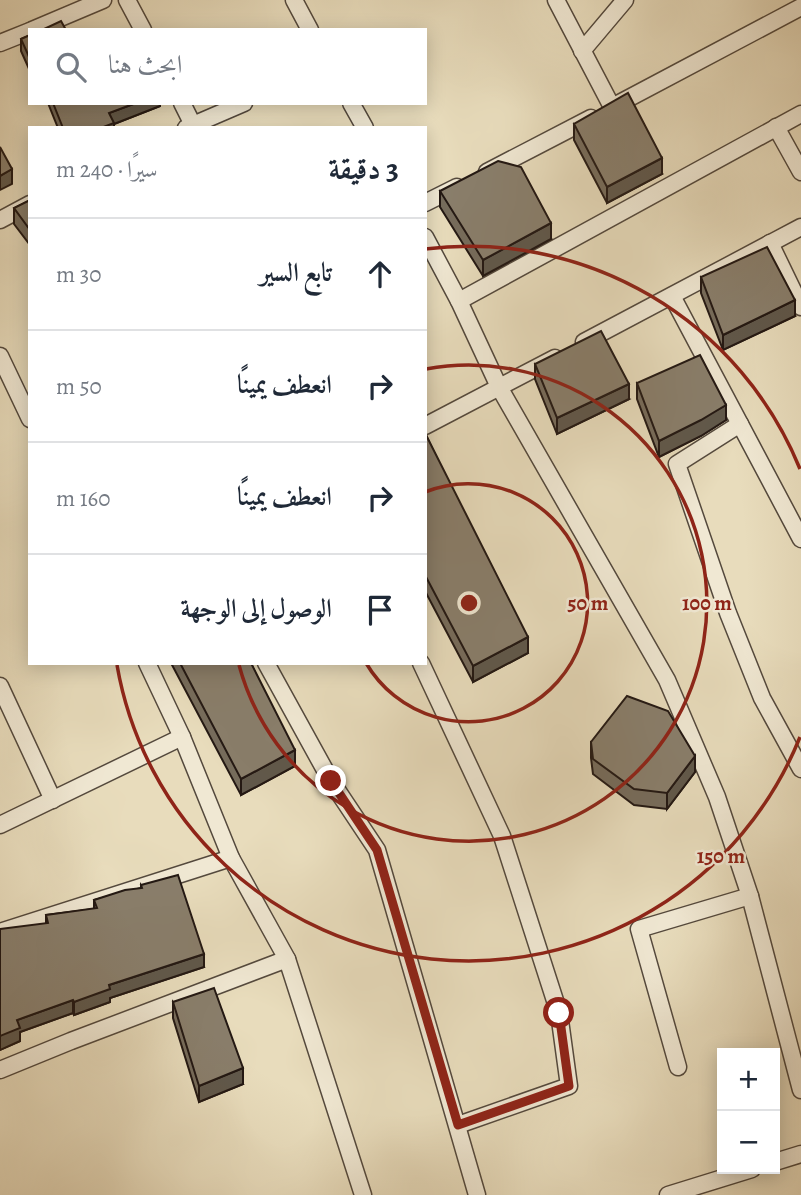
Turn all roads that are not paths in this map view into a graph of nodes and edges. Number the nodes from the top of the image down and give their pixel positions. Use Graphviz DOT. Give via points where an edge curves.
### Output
graph roads {
  1 [pos="103,0"];
  2 [pos="127,0"];
  3 [pos="294,0"];
  4 [pos="555,0"];
  5 [pos="625,0"];
  6 [pos="793,6"];
  7 [pos="36,28"];
  8 [pos="142,28"];
  9 [pos="309,28"];
  10 [pos="28,31"];
  11 [pos="0,43"];
  12 [pos="582,51"];
  13 [pos="183,105"];
  14 [pos="239,105"];
  15 [pos="352,105"];
  16 [pos="612,107"];
  17 [pos="801,114"];
  18 [pos="189,126"];
  19 [pos="364,126"];
  20 [pos="776,127"];
  21 [pos="801,172"];
  22 [pos="427,202"];
  23 [pos="28,205"];
  24 [pos="0,220"];
  25 [pos="801,227"];
  26 [pos="427,241"];
  27 [pos="770,243"];
  28 [pos="672,296"];
  29 [pos="459,301"];
  30 [pos="801,307"];
  31 [pos="0,356"];
  32 [pos="499,387"];
  33 [pos="28,415"];
  34 [pos="740,424"];
  35 [pos="427,425"];
  36 [pos="799,532"];
  37 [pos="147,665"];
  38 [pos="268,665"];
  39 [pos="422,665"];
  40 [pos="0,686"];
  41 [pos="182,737"];
  42 [pos="801,769"];
  43 [pos="53,800"];
  44 [pos="0,825"];
  45 [pos="231,858"];
  46 [pos="750,896"];
  47 [pos="0,932"];
  48 [pos="287,959"];
  49 [pos="678,1067"];
  50 [pos="0,1070"];
  51 [pos="799,1072"];
  52 [pos="801,1090"];
  53 [pos="458,1125"];
  54 [pos="801,1154"];
  55 [pos="780,1160"];
  56 [pos="736,1174"];
  57 [pos="363,1195"];
  58 [pos="477,1195"];
  59 [pos="668,1195"];
  1 -- 7 [label="street"];
  2 -- 8 [label="street"];
  3 -- 9 [label="street"];
  4 -- 12 [label="street"];
  5 -- 12 [label="street"];
  6 -- 16 [label="street"];
  10 -- 11 [label="street"];
  12 -- 16 [label="street"];
  13 -- 18 [label="street"];
  14 -- 18 [label="street"];
  15 -- 19 [label="street"];
  16 -- 22 [label="street"];
  17 -- 20 [label="street"];
  20 -- 21 [label="street"];
  20 -- 29 [label="street"];
  23 -- 24 [label="street"];
  25 -- 27 [label="street"];
  26 -- 29 [label="street"];
  27 -- 28 [label="street"];
  27 -- 30 [label="street"];
  28 -- 32 [label="street"];
  28 -- 34 [label="street"];
  29 -- 32 [label="street"];
  31 -- 33 [label="street"];
  32 -- 35 [label="street"];
  32 -- 46 [label="street" via="667,680 717,797"];
  34 -- 36 [label="street"];
  34 -- 42 [label="street" via="677,464 762,698"];
  37 -- 41 [label="street"];
  38 -- 53 [label="street" via="331,781 377,850"];
  39 -- 53 [label="street" via="502,836 559,1013 569,1086"];
  40 -- 43 [label="street"];
  41 -- 43 [label="street"];
  41 -- 45 [label="street"];
  43 -- 44 [label="street"];
  45 -- 47 [label="street"];
  45 -- 48 [label="street"];
  46 -- 49 [label="street" via="639,929"];
  46 -- 51 [label="street"];
  48 -- 50 [label="street"];
  48 -- 57 [label="street"];
  51 -- 52 [label="street"];
  53 -- 58 [label="street"];
  54 -- 55 [label="street"];
  56 -- 59 [label="street"];
}
